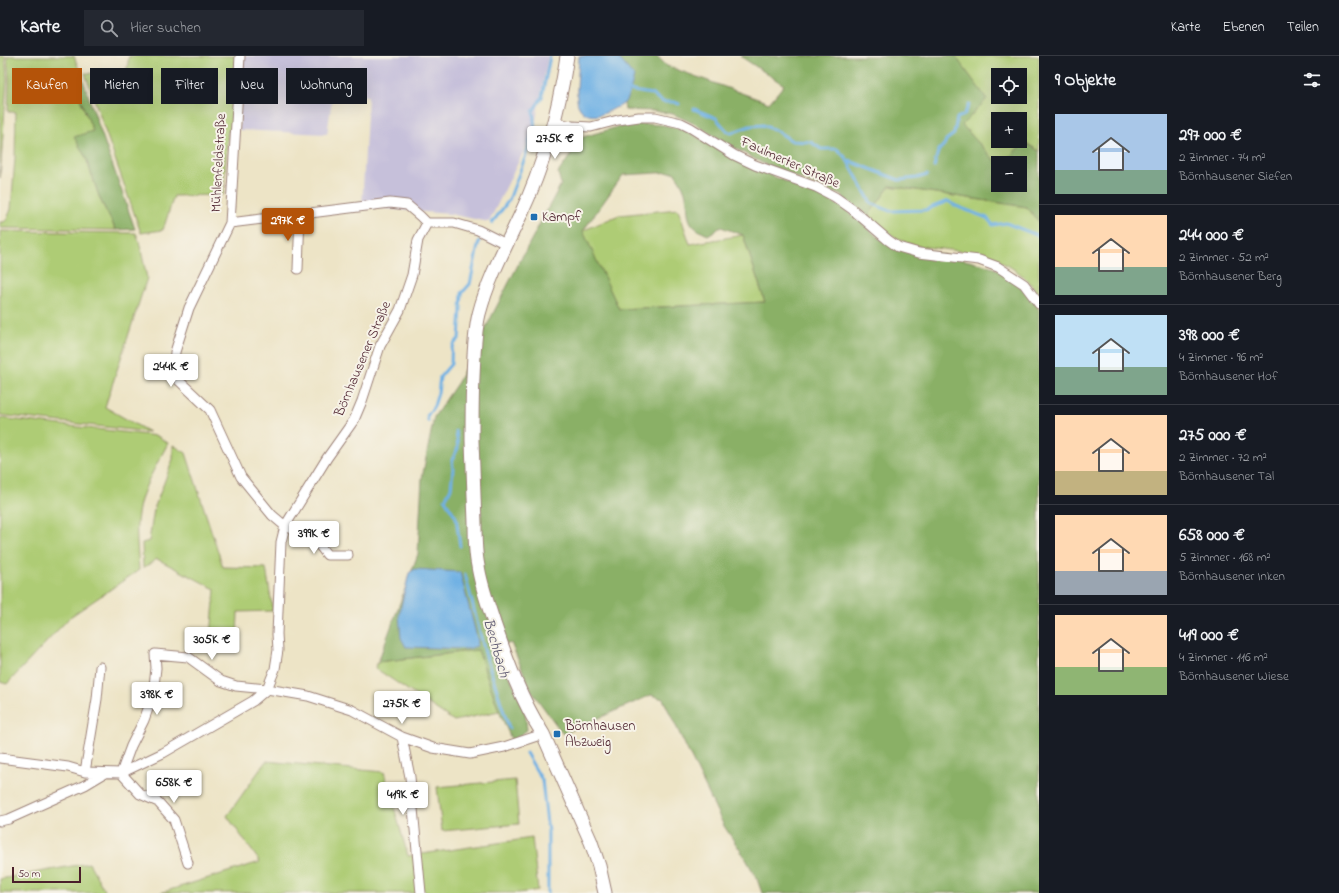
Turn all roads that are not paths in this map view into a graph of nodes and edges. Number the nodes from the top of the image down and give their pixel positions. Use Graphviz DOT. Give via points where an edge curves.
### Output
graph roads {
  1 [pos="240,56"];
  2 [pos="568,56"];
  3 [pos="554,122"];
  4 [pos="300,214"];
  5 [pos="230,223"];
  6 [pos="427,223"];
  7 [pos="504,248"];
  8 [pos="298,269"];
  9 [pos="1039,304"];
  10 [pos="285,526"];
  11 [pos="348,555"];
  12 [pos="100,667"];
  13 [pos="267,689"];
  14 [pos="542,734"];
  15 [pos="402,737"];
  16 [pos="0,758"];
  17 [pos="85,772"];
  18 [pos="105,772"];
  19 [pos="121,772"];
  20 [pos="0,821"];
  21 [pos="188,862"];
  22 [pos="421,893"];
  23 [pos="605,893"];
  1 -- 5 [label="street, Mühlenfeldstraße"];
  2 -- 3 [label="main road"];
  3 -- 7 [label="main road" via="530,191"];
  3 -- 9 [label="street, Faulmerter Straße" via="591,127 618,120 656,117 681,123 734,155 835,197 898,247 919,253 979,260 998,266 1024,284"];
  4 -- 5 [label="street"];
  4 -- 6 [label="street" via="390,203 407,206"];
  4 -- 8 [label="street"];
  5 -- 10 [label="street" via="189,308 175,352 173,375 210,410 241,476 272,515"];
  6 -- 7 [label="street" via="454,222 478,230"];
  6 -- 10 [label="street, Börnhausener Straße" via="418,240 412,274 400,310 380,346 354,420"];
  7 -- 14 [label="main road" via="479,314 474,343 472,419 477,564 482,588 508,661"];
  10 -- 11 [label="street" via="313,537 328,555"];
  10 -- 13 [label="street, Börnhausener Straße" via="280,542 278,650 275,669"];
  12 -- 17 [label="street"];
  13 -- 15 [label="street" via="308,696 352,710"];
  13 -- 19 [label="street, Börnhausener Straße" via="253,701 163,753"];
  13 -- 19 [label="street" via="236,686 222,681 188,657 155,654 154,695"];
  14 -- 15 [label="street" via="504,747 470,754 433,748"];
  14 -- 23 [label="main road" via="591,842 600,866"];
  15 -- 22 [label="street" via="410,777"];
  16 -- 17 [label="street, Börnhausener Straße"];
  17 -- 18 [label="street, Börnhausener Straße"];
  18 -- 19 [label="street, Börnhausener Straße"];
  18 -- 20 [label="street" via="85,785"];
  19 -- 21 [label="street" via="140,794 158,802 174,820"];
}
